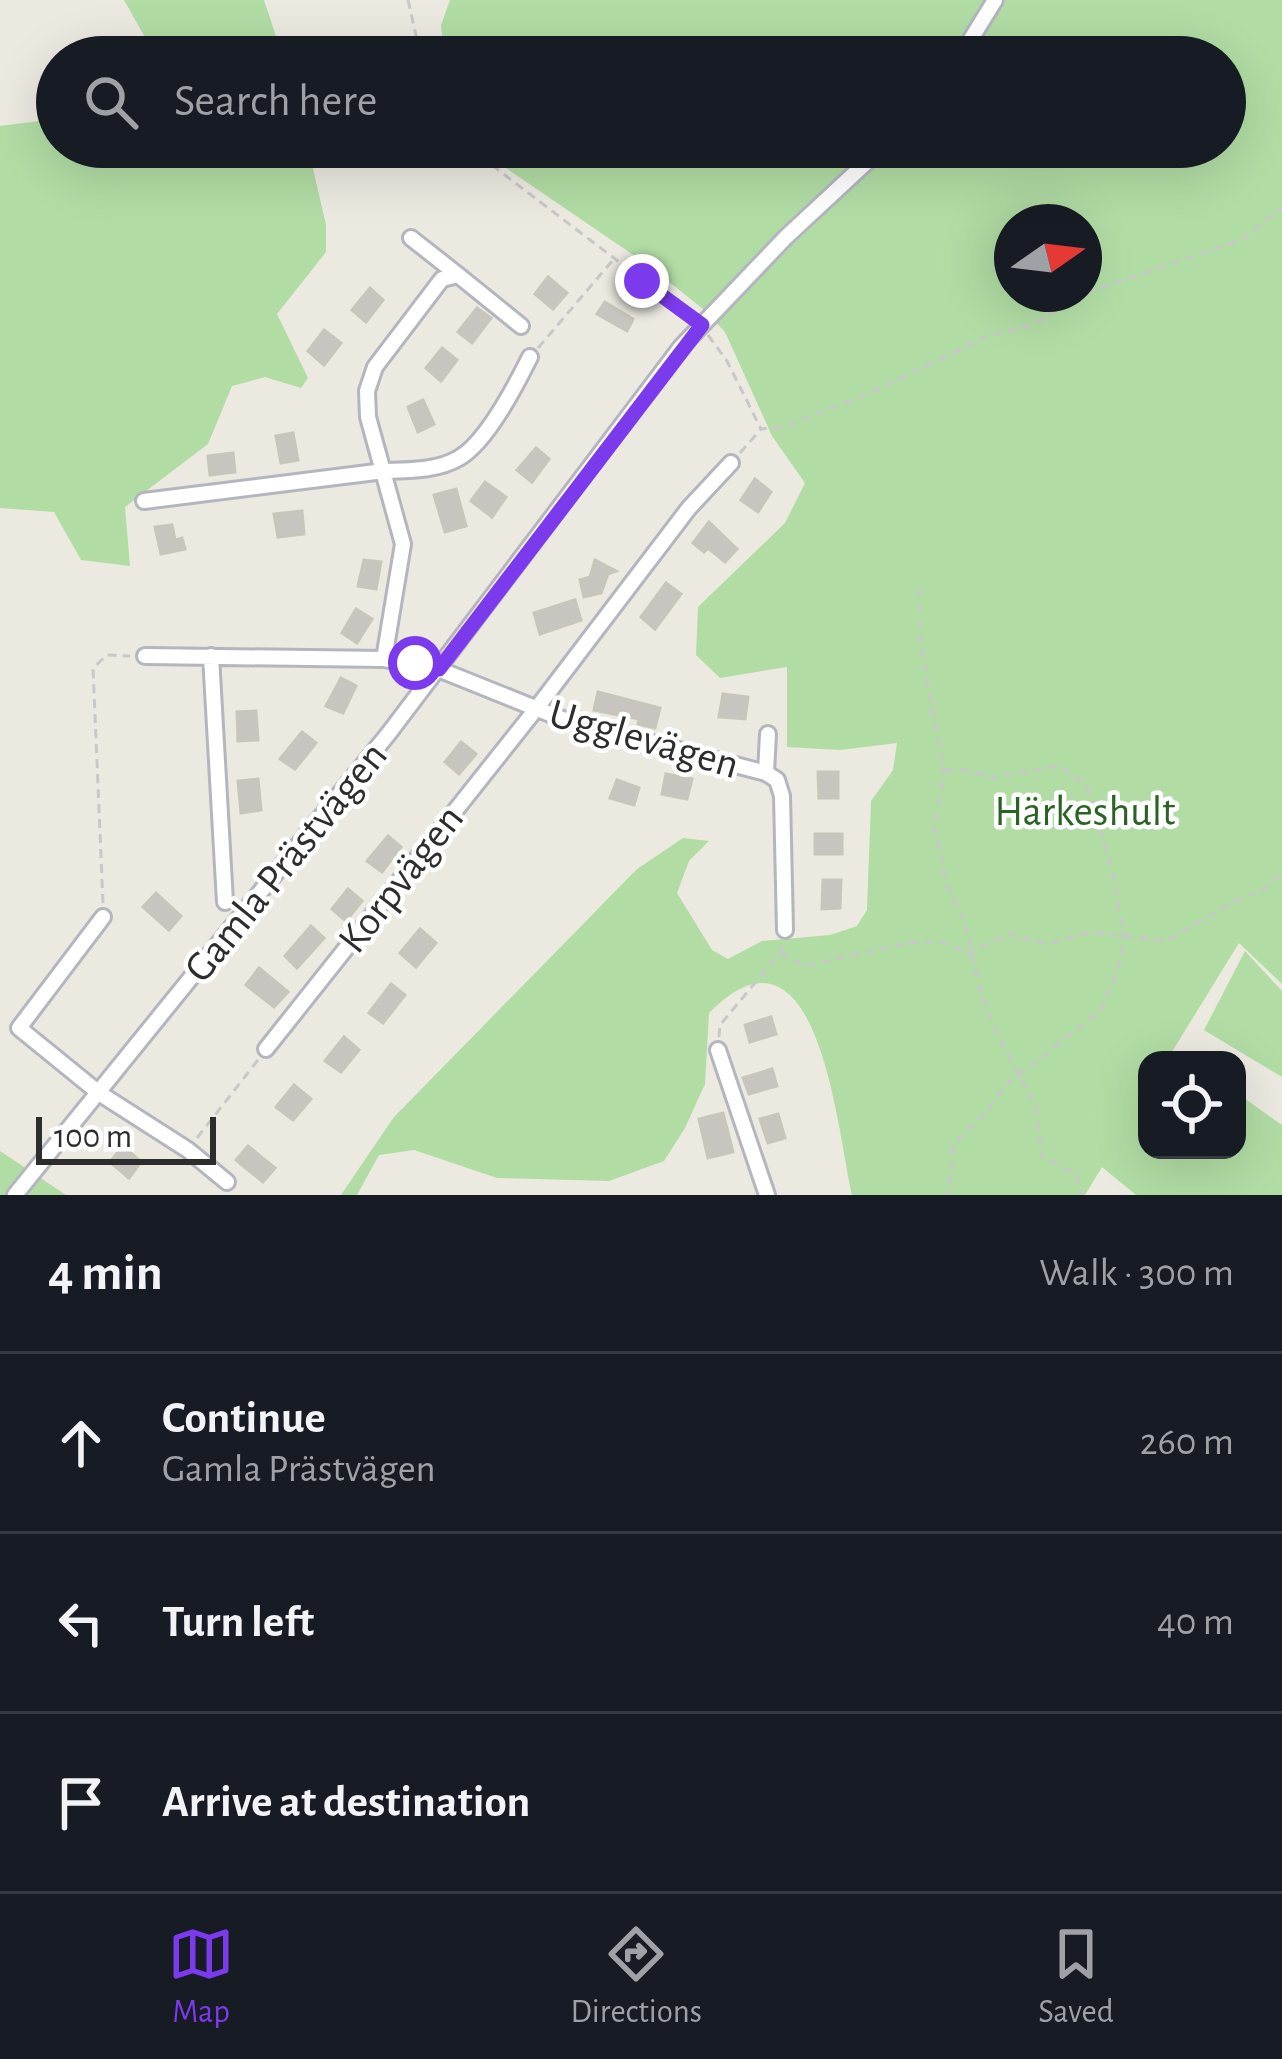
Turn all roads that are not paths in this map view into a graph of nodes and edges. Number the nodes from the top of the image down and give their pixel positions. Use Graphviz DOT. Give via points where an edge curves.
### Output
graph roads {
  1 [pos="994,0"];
  2 [pos="973,36"];
  3 [pos="860,168"];
  4 [pos="410,238"];
  5 [pos="458,275"];
  6 [pos="521,326"];
  7 [pos="530,357"];
  8 [pos="731,464"];
  9 [pos="384,471"];
  10 [pos="144,501"];
  11 [pos="145,656"];
  12 [pos="211,656"];
  13 [pos="384,659"];
  14 [pos="439,669"];
  15 [pos="536,709"];
  16 [pos="768,734"];
  17 [pos="766,773"];
  18 [pos="225,902"];
  19 [pos="104,917"];
  20 [pos="785,930"];
  21 [pos="266,1049"];
  22 [pos="718,1050"];
  23 [pos="99,1093"];
  24 [pos="227,1182"];
  25 [pos="15,1195"];
  26 [pos="767,1195"];
  1 -- 2 [label="street"];
  3 -- 14 [label="street, Gamla Prästvägen" via="702,325"];
  4 -- 5 [label="street"];
  5 -- 6 [label="street"];
  5 -- 9 [label="street" via="442,279 375,367 368,417"];
  7 -- 9 [label="street" via="460,458"];
  8 -- 15 [label="street, Korpvägen"];
  9 -- 10 [label="street"];
  9 -- 13 [label="street" via="403,544"];
  11 -- 12 [label="street, Ugglevägen"];
  12 -- 13 [label="street, Ugglevägen"];
  12 -- 18 [label="street"];
  13 -- 14 [label="street, Ugglevägen"];
  14 -- 15 [label="street, Ugglevägen"];
  14 -- 23 [label="street, Gamla Prästvägen"];
  15 -- 17 [label="street, Ugglevägen"];
  15 -- 21 [label="street, Korpvägen"];
  16 -- 17 [label="street"];
  17 -- 20 [label="street, Ugglevägen" via="782,796"];
  19 -- 23 [label="street" via="19,1028"];
  22 -- 26 [label="street"];
  23 -- 24 [label="street"];
  23 -- 25 [label="street, Gamla Prästvägen"];
}
